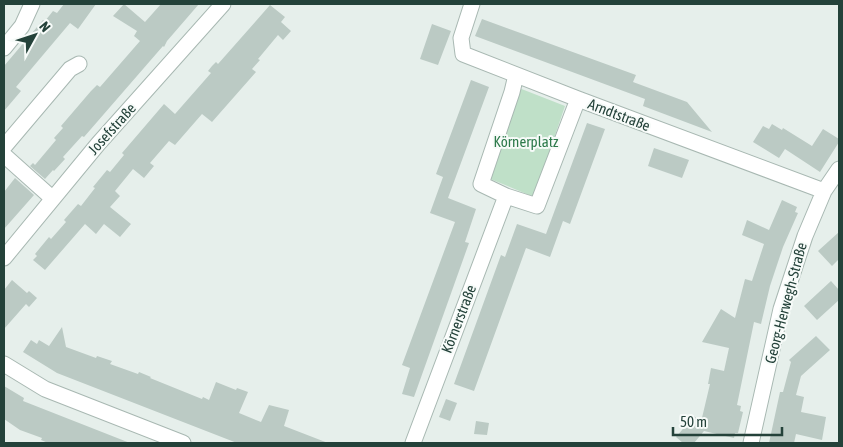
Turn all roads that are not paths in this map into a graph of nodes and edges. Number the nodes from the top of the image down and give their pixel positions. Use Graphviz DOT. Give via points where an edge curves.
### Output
graph roads {
  1 [pos="32,4"];
  2 [pos="223,4"];
  3 [pos="472,4"];
  4 [pos="4,47"];
  5 [pos="79,64"];
  6 [pos="516,74"];
  7 [pos="578,99"];
  8 [pos="4,147"];
  9 [pos="4,154"];
  10 [pos="839,169"];
  11 [pos="824,191"];
  12 [pos="506,196"];
  13 [pos="52,198"];
  14 [pos="4,258"];
  15 [pos="4,364"];
  16 [pos="183,443"];
  17 [pos="413,443"];
  18 [pos="751,443"];
  1 -- 4 [label="street" via="22,26"];
  2 -- 13 [label="street, Josefstraße"];
  3 -- 6 [label="street, Arndtstraße" via="461,38 463,54"];
  5 -- 8 [label="street" via="70,69"];
  6 -- 7 [label="street, Arndtstraße"];
  6 -- 12 [label="street" via="481,184"];
  7 -- 11 [label="street, Arndtstraße"];
  7 -- 12 [label="street" via="537,206"];
  9 -- 13 [label="street"];
  10 -- 11 [label="street, Georg-Herwegh-Straße"];
  11 -- 18 [label="street, Georg-Herwegh-Straße" via="781,309"];
  12 -- 17 [label="street, Körnerstraße"];
  13 -- 14 [label="street, Josefstraße"];
  15 -- 16 [label="street" via="45,389"];
}
